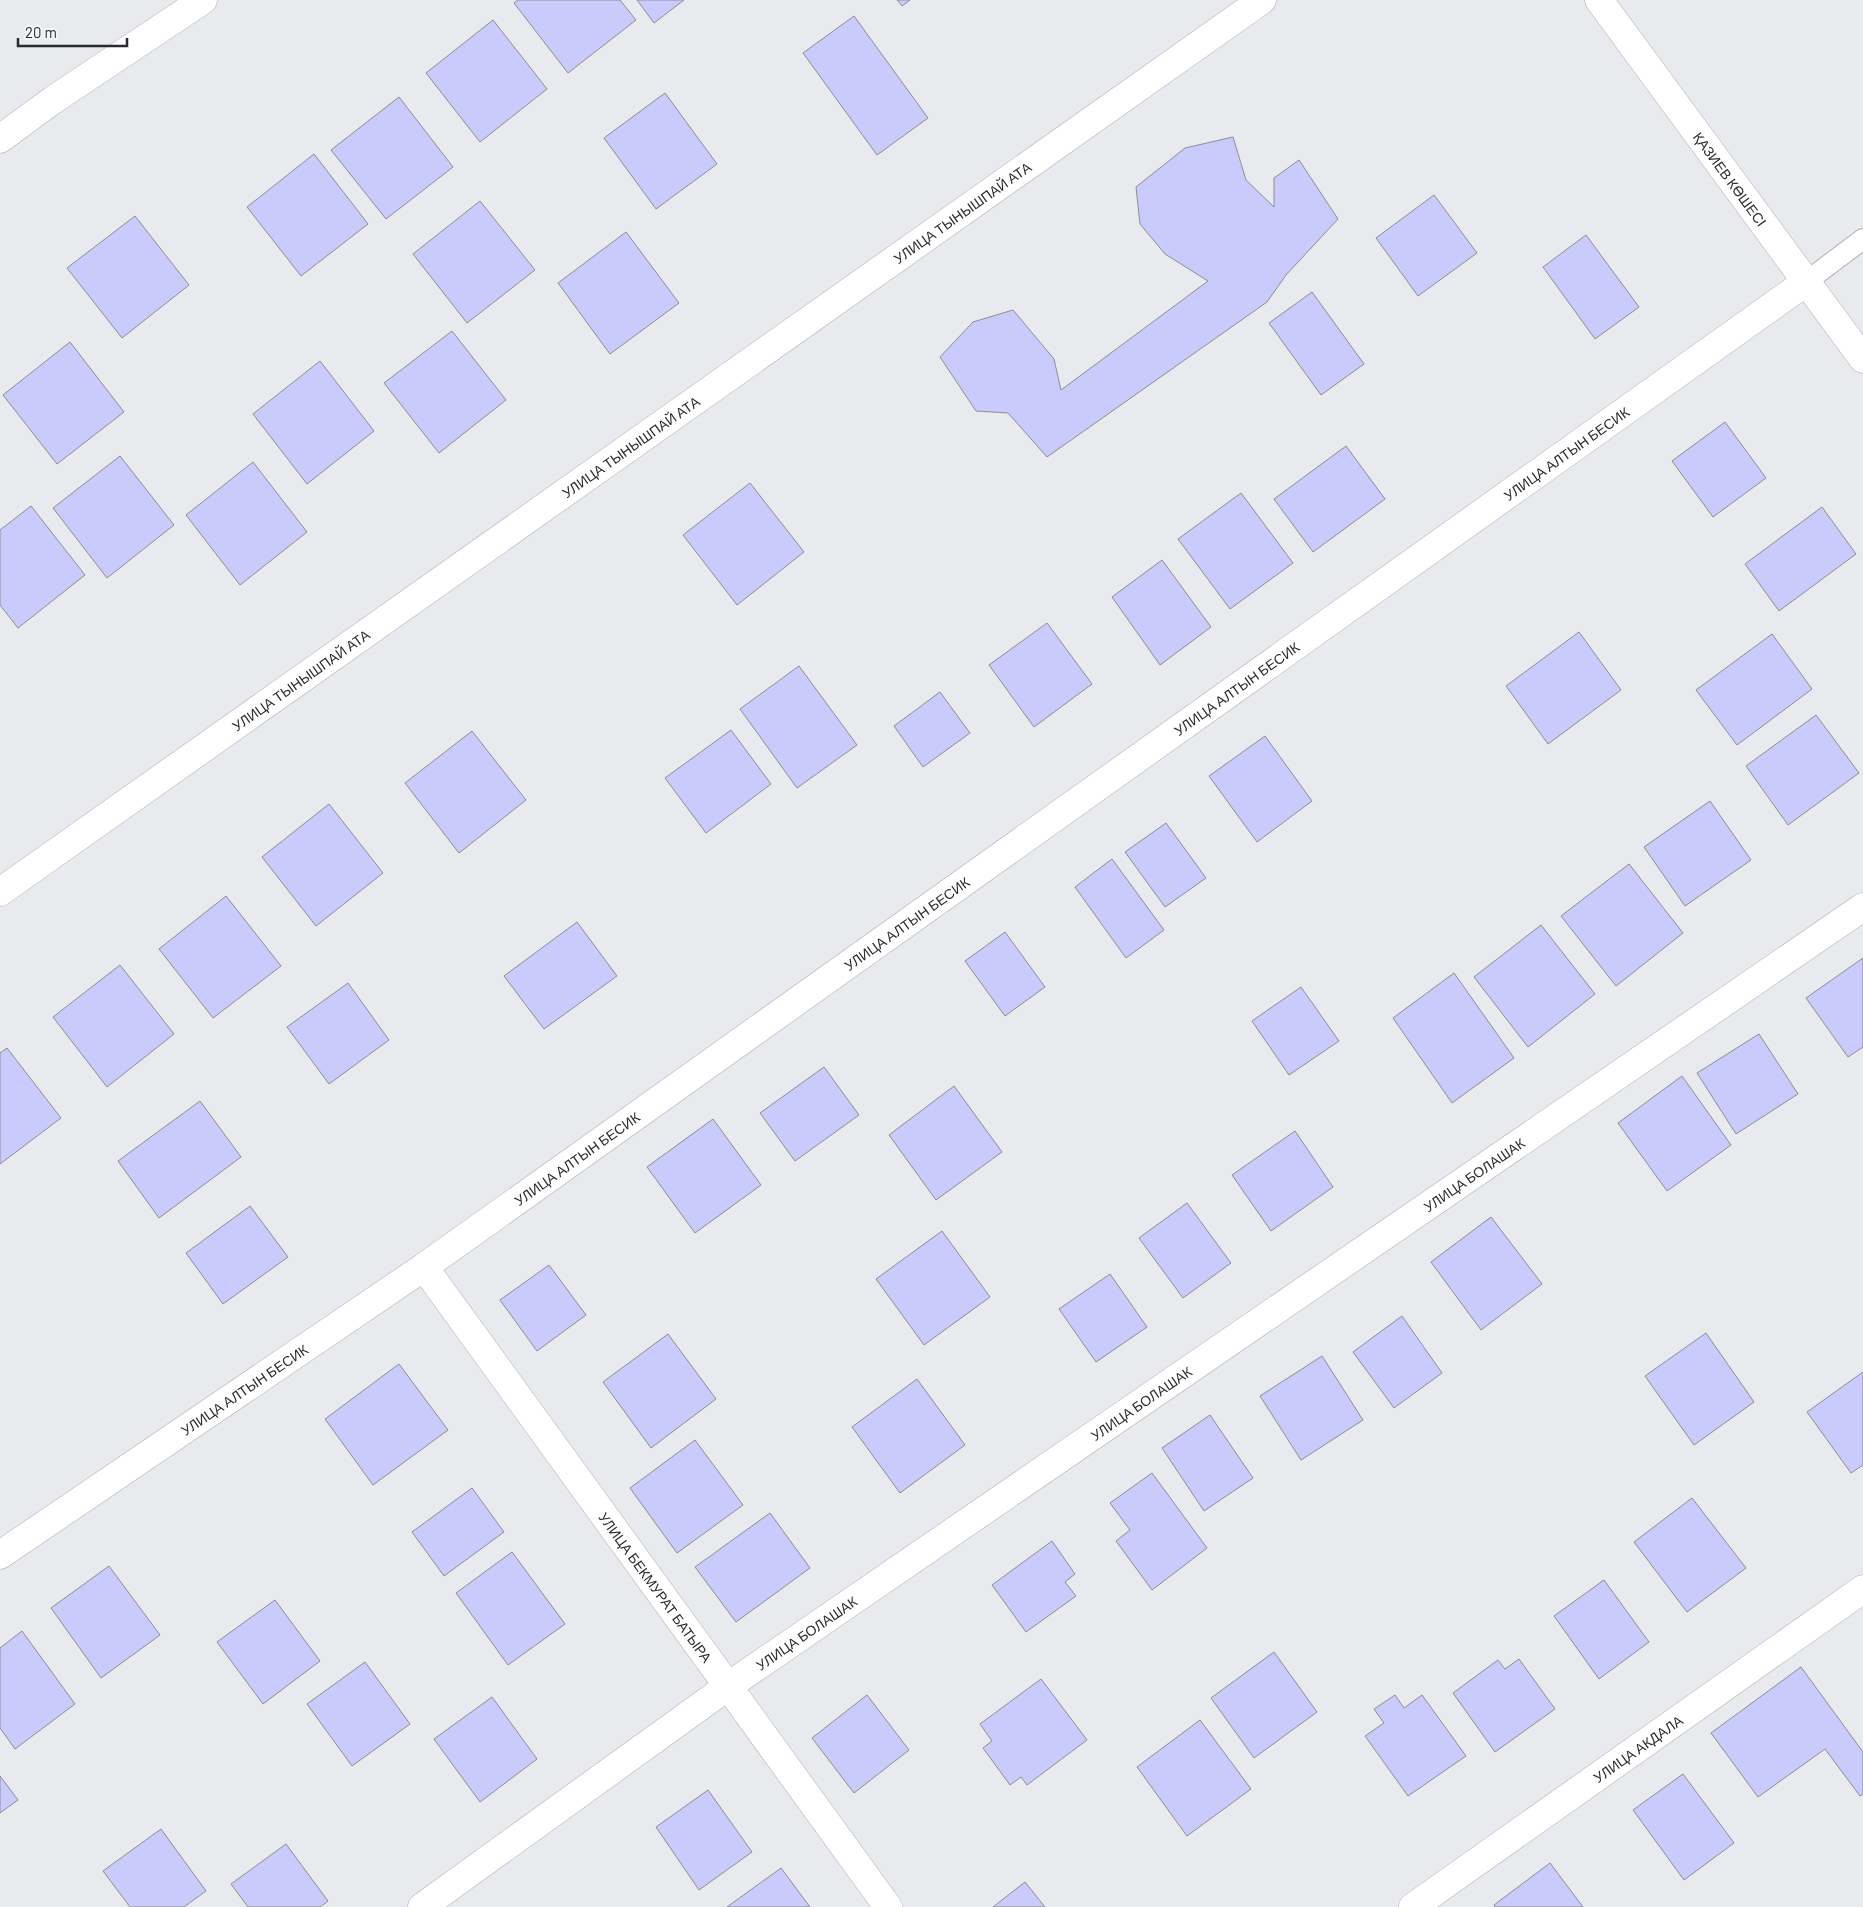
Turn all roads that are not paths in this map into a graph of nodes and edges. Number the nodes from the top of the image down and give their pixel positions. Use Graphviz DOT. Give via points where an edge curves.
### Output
graph roads {
  1 [pos="203,0"];
  2 [pos="1262,0"];
  3 [pos="1599,0"];
  4 [pos="0,139"];
  5 [pos="1863,239"];
  6 [pos="1806,282"];
  7 [pos="1863,359"];
  8 [pos="0,892"];
  9 [pos="1863,906"];
  10 [pos="424,1267"];
  11 [pos="0,1555"];
  12 [pos="1863,1589"];
  13 [pos="727,1687"];
  14 [pos="422,1907"];
  15 [pos="888,1907"];
  16 [pos="1413,1907"];
  1 -- 4 [label="street"];
  2 -- 8 [label="street, УЛИЦА ТЫНЫШПАЙ АТА"];
  3 -- 6 [label="street, ҚАЗИЕВ КӨШЕСІ"];
  5 -- 6 [label="lane"];
  6 -- 7 [label="street, ҚАЗИЕВ КӨШЕСІ"];
  6 -- 10 [label="street, УЛИЦА АЛТЫН БЕСИК"];
  9 -- 13 [label="street, УЛИЦА БОЛАШАК"];
  10 -- 11 [label="street, УЛИЦА АЛТЫН БЕСИК"];
  10 -- 13 [label="street, УЛИЦА БЕКМУРАТ БАТЫРА"];
  12 -- 16 [label="street, УЛИЦА АКДАЛА"];
  13 -- 14 [label="street, УЛИЦА БОЛАШАК"];
  13 -- 15 [label="street, УЛИЦА БЕКМУРАТ БАТЫРА"];
}
